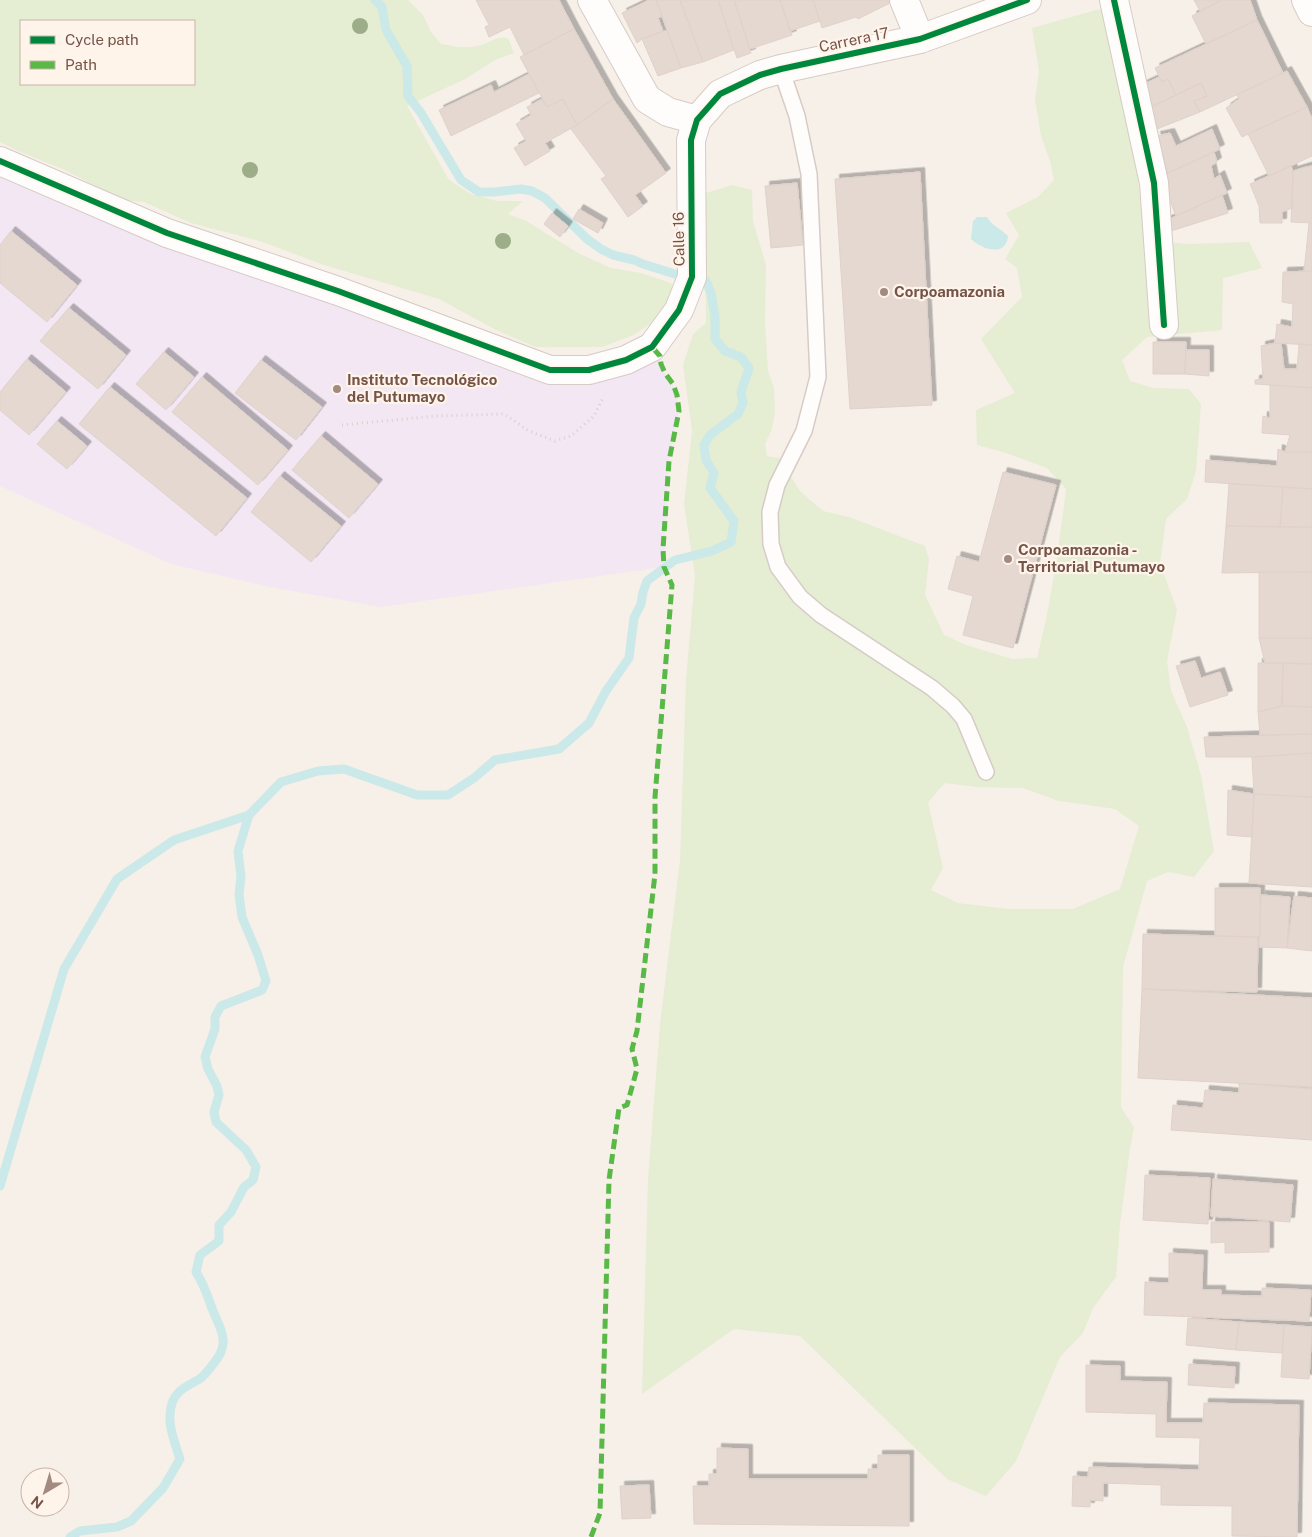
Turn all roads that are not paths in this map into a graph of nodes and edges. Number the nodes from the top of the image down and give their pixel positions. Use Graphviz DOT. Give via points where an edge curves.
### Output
graph roads {
  1 [pos="592,0"];
  2 [pos="904,0"];
  3 [pos="1027,0"];
  4 [pos="1114,0"];
  5 [pos="1306,0"];
  6 [pos="1312,12"];
  7 [pos="920,39"];
  8 [pos="781,69"];
  9 [pos="697,120"];
  10 [pos="0,161"];
  11 [pos="1164,325"];
  12 [pos="986,772"];
  1 -- 9 [label="street" via="647,99 668,112"];
  2 -- 7 [label="street"];
  3 -- 7 [label="street, Carrera 17"];
  4 -- 11 [label="street" via="1154,183"];
  5 -- 6 [label="street"];
  7 -- 8 [label="street, Carrera 17"];
  8 -- 9 [label="street, Carrera 17" via="720,94"];
  8 -- 12 [label="lane" via="797,116 809,174 818,377 804,431 777,485 770,512 771,544 778,567 800,597 953,706 964,720"];
  9 -- 10 [label="street, Calle 16" via="691,140 692,277 679,310 652,347 626,360 589,370 550,370 338,291 167,233"];
}
